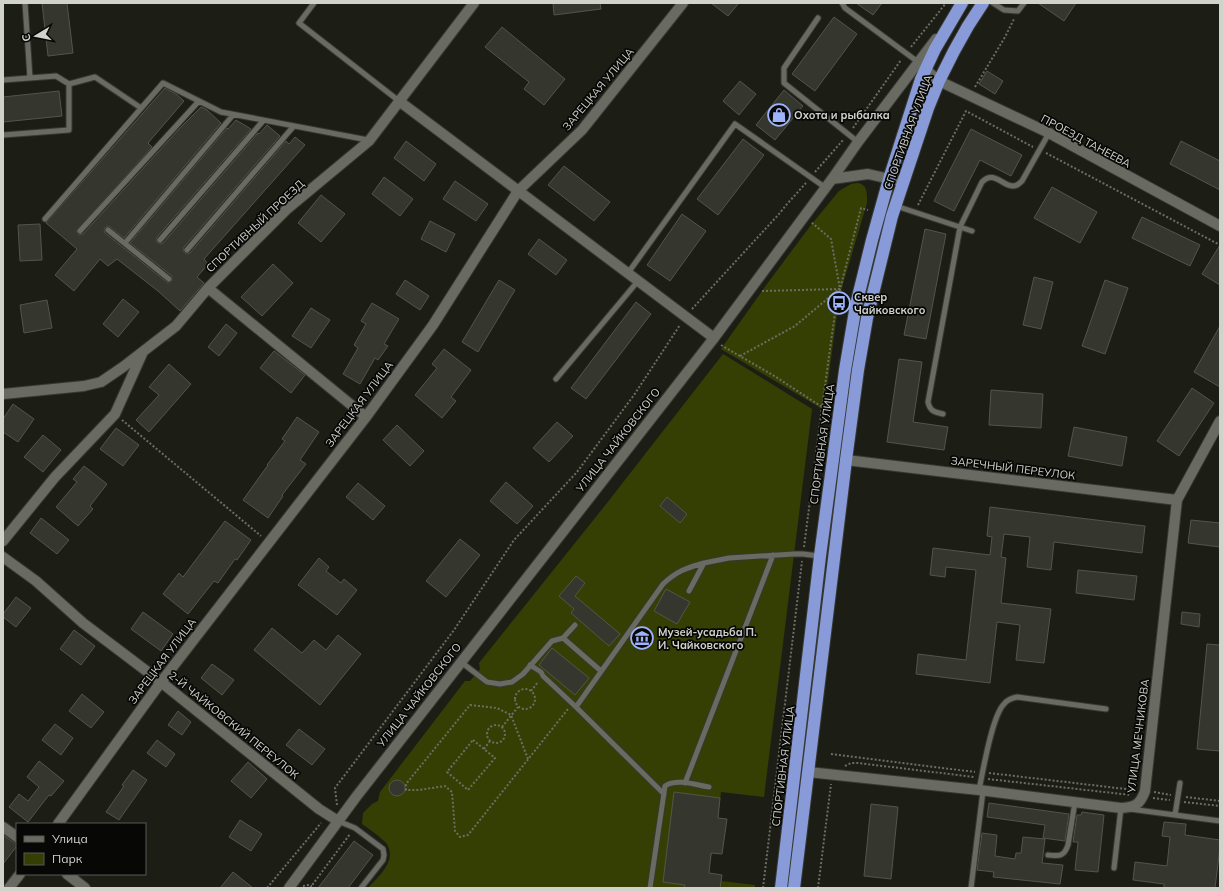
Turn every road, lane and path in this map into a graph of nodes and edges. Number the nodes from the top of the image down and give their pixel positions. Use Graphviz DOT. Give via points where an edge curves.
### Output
graph roads {
  1 [pos="25,3"];
  2 [pos="314,3"];
  3 [pos="474,3"];
  4 [pos="684,3"];
  5 [pos="842,3"];
  6 [pos="946,3"];
  7 [pos="962,3"];
  8 [pos="983,3"];
  9 [pos="993,3"];
  10 [pos="1024,3"];
  11 [pos="1018,10"];
  12 [pos="818,18"];
  13 [pos="906,53"];
  14 [pos="922,66"];
  15 [pos="30,78"];
  16 [pos="3,80"];
  17 [pos="939,80"];
  18 [pos="69,84"];
  19 [pos="970,96"];
  20 [pos="199,101"];
  21 [pos="399,101"];
  22 [pos="141,108"];
  23 [pos="233,115"];
  24 [pos="263,121"];
  25 [pos="293,127"];
  26 [pos="1049,134"];
  27 [pos="3,135"];
  28 [pos="848,135"];
  29 [pos="369,141"];
  30 [pos="858,142"];
  31 [pos="1040,150"];
  32 [pos="810,178"];
  33 [pos="889,178"];
  34 [pos="832,180"];
  35 [pos="903,182"];
  36 [pos="826,188"];
  37 [pos="518,191"];
  38 [pos="895,206"];
  39 [pos="915,212"];
  40 [pos="880,213"];
  41 [pos="45,219"];
  42 [pos="811,222"];
  43 [pos="1220,226"];
  44 [pos="960,227"];
  45 [pos="108,230"];
  46 [pos="80,231"];
  47 [pos="972,231"];
  48 [pos="160,240"];
  49 [pos="125,243"];
  50 [pos="1220,245"];
  51 [pos="187,250"];
  52 [pos="628,273"];
  53 [pos="169,279"];
  54 [pos="638,281"];
  55 [pos="208,288"];
  56 [pos="840,288"];
  57 [pos="759,292"];
  58 [pos="686,316"];
  59 [pos="714,338"];
  60 [pos="722,345"];
  61 [pos="143,352"];
  62 [pos="740,356"];
  63 [pos="556,379"];
  64 [pos="3,394"];
  65 [pos="822,407"];
  66 [pos="115,414"];
  67 [pos="942,414"];
  68 [pos="366,417"];
  69 [pos="1220,422"];
  70 [pos="846,460"];
  71 [pos="1177,500"];
  72 [pos="3,541"];
  73 [pos="268,542"];
  74 [pos="803,554"];
  75 [pos="773,555"];
  76 [pos="820,556"];
  77 [pos="3,557"];
  78 [pos="704,563"];
  79 [pos="689,590"];
  80 [pos="575,625"];
  81 [pos="563,638"];
  82 [pos="461,662"];
  83 [pos="530,665"];
  84 [pos="602,671"];
  85 [pos="543,676"];
  86 [pos="160,682"];
  87 [pos="531,691"];
  88 [pos="574,705"];
  89 [pos="518,707"];
  90 [pos="1106,710"];
  91 [pos="511,715"];
  92 [pos="502,727"];
  93 [pos="490,741"];
  94 [pos="484,748"];
  95 [pos="831,754"];
  96 [pos="528,759"];
  97 [pos="808,772"];
  98 [pos="982,773"];
  99 [pos="685,783"];
  100 [pos="1180,783"];
  101 [pos="709,787"];
  102 [pos="981,790"];
  103 [pos="1145,791"];
  104 [pos="664,794"];
  105 [pos="1178,796"];
  106 [pos="1220,801"];
  107 [pos="1075,802"];
  108 [pos="1120,808"];
  109 [pos="328,814"];
  110 [pos="1175,815"];
  111 [pos="338,821"];
  112 [pos="1220,821"];
  113 [pos="59,823"];
  114 [pos="3,827"];
  115 [pos="16,836"];
  116 [pos="1048,855"];
  117 [pos="1114,868"];
  118 [pos="19,875"];
  119 [pos="68,875"];
  120 [pos="972,878"];
  121 [pos="9,888"];
  122 [pos="85,888"];
  123 [pos="267,888"];
  124 [pos="289,888"];
  125 [pos="300,888"];
  126 [pos="310,888"];
  127 [pos="361,888"];
  128 [pos="650,888"];
  129 [pos="763,888"];
  130 [pos="781,888"];
  131 [pos="794,888"];
  132 [pos="967,888"];
  133 [pos="971,888"];
  1 -- 15 [label="lane"];
  2 -- 21 [label="lane" via="298,23"];
  3 -- 21 [label="street, СПОРТИВНЫЙ ПРОЕЗД"];
  4 -- 37 [label="street, ЗАРЕЦКАЯ УЛИЦА" via="582,130"];
  5 -- 13 [label="lane" via="845,8"];
  6 -- 13 [label="path"];
  7 -- 14 [label="highway, СПОРТИВНАЯ УЛИЦА"];
  8 -- 17 [label="highway, СПОРТИВНАЯ УЛИЦА"];
  9 -- 11 [label="lane" via="1004,10"];
  10 -- 11 [label="lane"];
  11 -- 19 [label="path"];
  12 -- 28 [label="lane" via="784,68 784,83"];
  13 -- 14 [label="lane"];
  13 -- 28 [label="path"];
  14 -- 17 [label="street, ПРОЕЗД ТАНЕЕВА"];
  14 -- 30 [label="street, УЛИЦА ЧАЙКОВСКОГО"];
  14 -- 33 [label="highway, СПОРТИВНАЯ УЛИЦА" via="921,79"];
  15 -- 16 [label="lane"];
  15 -- 18 [label="lane" via="56,76"];
  17 -- 19 [label="street, ПРОЕЗД ТАНЕЕВА"];
  17 -- 35 [label="highway, СПОРТИВНАЯ УЛИЦА"];
  18 -- 22 [label="lane" via="95,76"];
  18 -- 27 [label="lane" via="70,130"];
  19 -- 26 [label="street, ПРОЕЗД ТАНЕЕВА"];
  20 -- 22 [label="lane" via="163,83"];
  20 -- 23 [label="lane"];
  20 -- 46 [label="lane"];
  21 -- 29 [label="street, СПОРТИВНЫЙ ПРОЕЗД"];
  21 -- 37 [label="street"];
  22 -- 41 [label="lane"];
  23 -- 24 [label="lane"];
  23 -- 49 [label="lane"];
  24 -- 25 [label="lane"];
  24 -- 48 [label="lane"];
  25 -- 29 [label="lane"];
  25 -- 51 [label="lane"];
  26 -- 31 [label="lane"];
  26 -- 43 [label="street, ПРОЕЗД ТАНЕЕВА"];
  28 -- 30 [label="lane"];
  28 -- 32 [label="path"];
  29 -- 55 [label="street, СПОРТИВНЫЙ ПРОЕЗД" via="286,210"];
  30 -- 34 [label="street, УЛИЦА ЧАЙКОВСКОГО"];
  31 -- 39 [label="path" via="966,111"];
  31 -- 44 [label="lane" via="1017,185 1012,186 989,177 985,179"];
  31 -- 50 [label="path"];
  32 -- 36 [label="lane"];
  32 -- 52 [label="lane" via="735,124"];
  32 -- 58 [label="path"];
  33 -- 34 [label="street" via="868,174"];
  33 -- 35 [label="street"];
  33 -- 40 [label="highway, СПОРТИВНАЯ УЛИЦА"];
  34 -- 36 [label="street, УЛИЦА ЧАЙКОВСКОГО"];
  35 -- 38 [label="highway, СПОРТИВНАЯ УЛИЦА"];
  36 -- 59 [label="street, УЛИЦА ЧАЙКОВСКОГО"];
  37 -- 52 [label="street"];
  37 -- 68 [label="street, ЗАРЕЦКАЯ УЛИЦА" via="433,325"];
  38 -- 39 [label="lane"];
  38 -- 70 [label="highway, СПОРТИВНАЯ УЛИЦА" via="867,318"];
  39 -- 44 [label="lane"];
  40 -- 56 [label="path" via="861,208"];
  40 -- 76 [label="highway, СПОРТИВНАЯ УЛИЦА" via="856,305"];
  42 -- 56 [label="path" via="831,239"];
  44 -- 47 [label="lane"];
  44 -- 67 [label="lane" via="928,402 930,408"];
  45 -- 49 [label="lane"];
  49 -- 53 [label="lane"];
  52 -- 54 [label="street"];
  54 -- 58 [label="street"];
  54 -- 63 [label="lane"];
  55 -- 61 [label="street, СПОРТИВНЫЙ ПРОЕЗД" via="176,326"];
  55 -- 68 [label="street"];
  56 -- 57 [label="path"];
  56 -- 62 [label="path" via="795,326"];
  56 -- 65 [label="path" via="834,313"];
  58 -- 59 [label="street"];
  58 -- 111 [label="path" via="634,395 577,472 514,540 454,630 335,788"];
  59 -- 82 [label="street, УЛИЦА ЧАЙКОВСКОГО"];
  60 -- 62 [label="path"];
  61 -- 64 [label="street, СПОРТИВНЫЙ ПРОЕЗД" via="101,382"];
  61 -- 66 [label="street"];
  62 -- 65 [label="path"];
  65 -- 74 [label="path"];
  66 -- 72 [label="street" via="55,477"];
  66 -- 73 [label="path"];
  68 -- 73 [label="street, ЗАРЕЦКАЯ УЛИЦА"];
  69 -- 71 [label="street, УЛИЦА МЕЧНИКОВА"];
  70 -- 71 [label="street, ЗАРЕЧНЫЙ ПЕРЕУЛОК"];
  70 -- 97 [label="highway, СПОРТИВНАЯ УЛИЦА"];
  71 -- 103 [label="street, УЛИЦА МЕЧНИКОВА"];
  73 -- 86 [label="street, ЗАРЕЦКАЯ УЛИЦА"];
  74 -- 75 [label="lane"];
  74 -- 76 [label="lane"];
  74 -- 129 [label="path"];
  75 -- 78 [label="lane" via="729,558"];
  75 -- 99 [label="lane"];
  76 -- 130 [label="highway, СПОРТИВНАЯ УЛИЦА"];
  77 -- 86 [label="street, 2-Й ЧАЙКОВСКИЙ ПЕРЕУЛОК"];
  78 -- 79 [label="lane"];
  78 -- 84 [label="lane" via="673,575 663,584"];
  80 -- 81 [label="lane"];
  81 -- 83 [label="lane" via="552,641"];
  81 -- 84 [label="lane"];
  82 -- 83 [label="lane" via="487,682 500,684 512,682"];
  82 -- 111 [label="street, УЛИЦА ЧАЙКОВСКОГО"];
  83 -- 85 [label="lane"];
  84 -- 88 [label="lane"];
  85 -- 87 [label="path"];
  85 -- 88 [label="lane"];
  86 -- 109 [label="street, 2-Й ЧАЙКОВСКИЙ ПЕРЕУЛОК"];
  86 -- 113 [label="street, ЗАРЕЦКАЯ УЛИЦА"];
  87 -- 89 [label="path" via="519,691 514,702"];
  87 -- 89 [label="path" via="535,701 533,706 523,710"];
  88 -- 96 [label="path"];
  88 -- 104 [label="lane"];
  89 -- 91 [label="path"];
  90 -- 98 [label="lane" via="1017,697 1010,699 998,712"];
  91 -- 92 [label="path"];
  91 -- 96 [label="path"];
  91 -- 96 [label="path" via="498,708 470,705 406,784 406,790 445,786 452,792 455,831 460,837 468,835"];
  92 -- 93 [label="path" via="503,740 494,743"];
  92 -- 93 [label="path" via="491,726 487,730"];
  93 -- 94 [label="path"];
  94 -- 94 [label="path" via="473,740 447,772 468,790 495,758"];
  95 -- 98 [label="path"];
  97 -- 102 [label="street, УЛИЦА МЕЧНИКОВА"];
  97 -- 131 [label="highway, СПОРТИВНАЯ УЛИЦА"];
  98 -- 102 [label="lane"];
  98 -- 103 [label="path"];
  99 -- 101 [label="lane"];
  99 -- 104 [label="lane" via="670,783 665,786"];
  100 -- 105 [label="lane"];
  102 -- 107 [label="street, УЛИЦА МЕЧНИКОВА"];
  102 -- 120 [label="lane"];
  103 -- 105 [label="path"];
  103 -- 108 [label="street, УЛИЦА МЕЧНИКОВА" via="1138,804"];
  104 -- 128 [label="lane"];
  105 -- 106 [label="path"];
  105 -- 110 [label="lane"];
  107 -- 108 [label="street, УЛИЦА МЕЧНИКОВА"];
  107 -- 116 [label="lane" via="1066,851 1058,856"];
  108 -- 110 [label="lane"];
  108 -- 117 [label="lane"];
  109 -- 111 [label="street, 2-Й ЧАЙКОВСКИЙ ПЕРЕУЛОК"];
  109 -- 123 [label="path"];
  110 -- 112 [label="lane"];
  111 -- 124 [label="street, УЛИЦА ЧАЙКОВСКОГО"];
  111 -- 127 [label="lane" via="355,828 382,849 383,860"];
  114 -- 115 [label="street"];
  118 -- 121 [label="street"];
  119 -- 122 [label="street"];
  120 -- 132 [label="lane"];
  120 -- 133 [label="lane"];
  125 -- 126 [label="path" via="304,885 312,886"];
}
